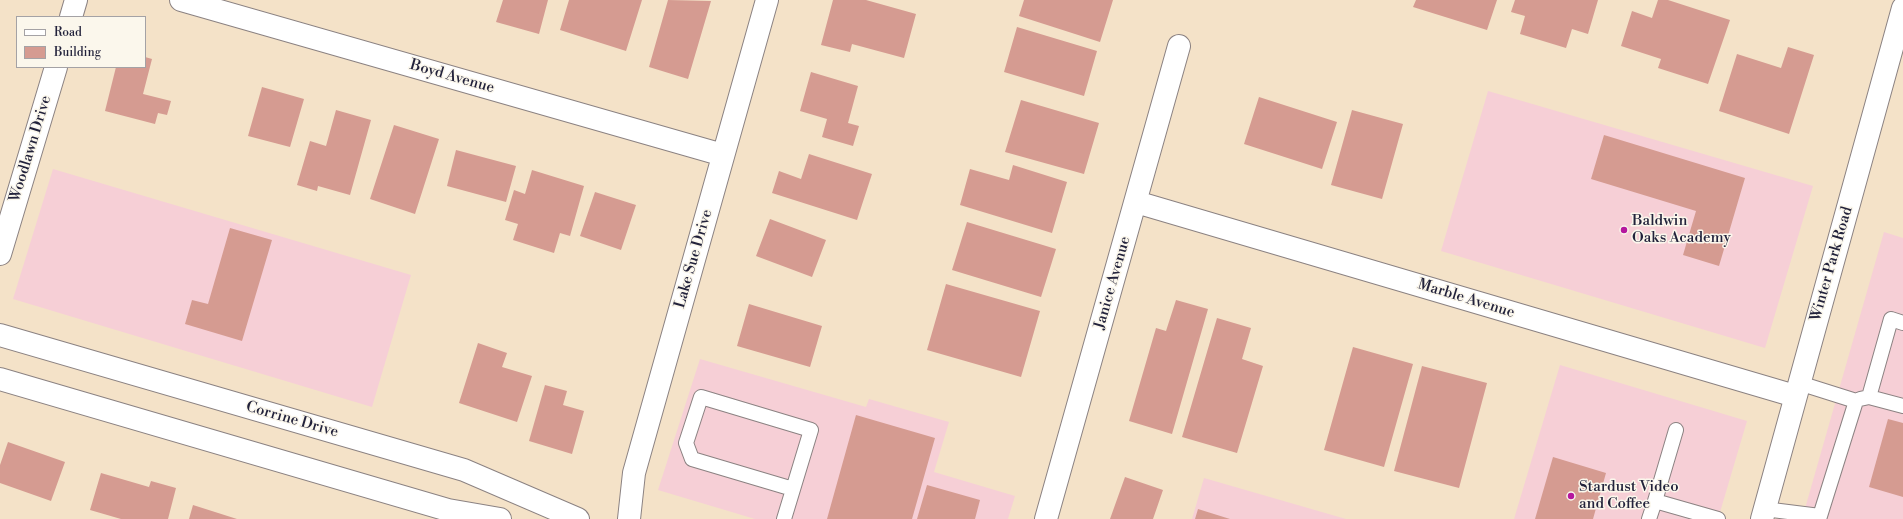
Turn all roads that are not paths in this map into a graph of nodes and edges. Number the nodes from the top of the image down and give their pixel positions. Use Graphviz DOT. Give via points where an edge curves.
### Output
graph roads {
  1 [pos="76,0"];
  2 [pos="181,0"];
  3 [pos="767,0"];
  4 [pos="1903,8"];
  5 [pos="71,16"];
  6 [pos="1179,46"];
  7 [pos="56,68"];
  8 [pos="723,155"];
  9 [pos="1136,202"];
  10 [pos="0,254"];
  11 [pos="1903,323"];
  12 [pos="0,335"];
  13 [pos="0,379"];
  14 [pos="1797,390"];
  15 [pos="1862,399"];
  16 [pos="1903,406"];
  17 [pos="1676,430"];
  18 [pos="793,489"];
  19 [pos="1655,501"];
  20 [pos="1763,514"];
  21 [pos="1823,517"];
  22 [pos="500,519"];
  23 [pos="578,519"];
  24 [pos="629,519"];
  25 [pos="784,519"];
  26 [pos="1046,519"];
  27 [pos="1649,519"];
  28 [pos="1718,519"];
  1 -- 5 [label="street"];
  2 -- 8 [label="street, Boyd Avenue"];
  3 -- 8 [label="street, Lake Sue Drive"];
  4 -- 14 [label="street, Winter Park Road"];
  6 -- 9 [label="street, Janice Avenue"];
  7 -- 10 [label="street, Woodlawn Drive"];
  8 -- 24 [label="street, Lake Sue Drive" via="634,473"];
  9 -- 14 [label="street, Marble Avenue"];
  9 -- 26 [label="street, Janice Avenue"];
  11 -- 15 [label="lane" via="1891,319"];
  12 -- 23 [label="street, Corrine Drive" via="464,470"];
  13 -- 22 [label="street" via="448,510"];
  14 -- 15 [label="lane"];
  14 -- 20 [label="street, Winter Park Road"];
  15 -- 16 [label="lane"];
  15 -- 21 [label="lane"];
  17 -- 19 [label="lane"];
  18 -- 18 [label="lane" via="811,430 701,397 686,443 692,459"];
  18 -- 25 [label="lane"];
  19 -- 27 [label="lane"];
  19 -- 28 [label="lane"];
  20 -- 21 [label="lane"];
}
